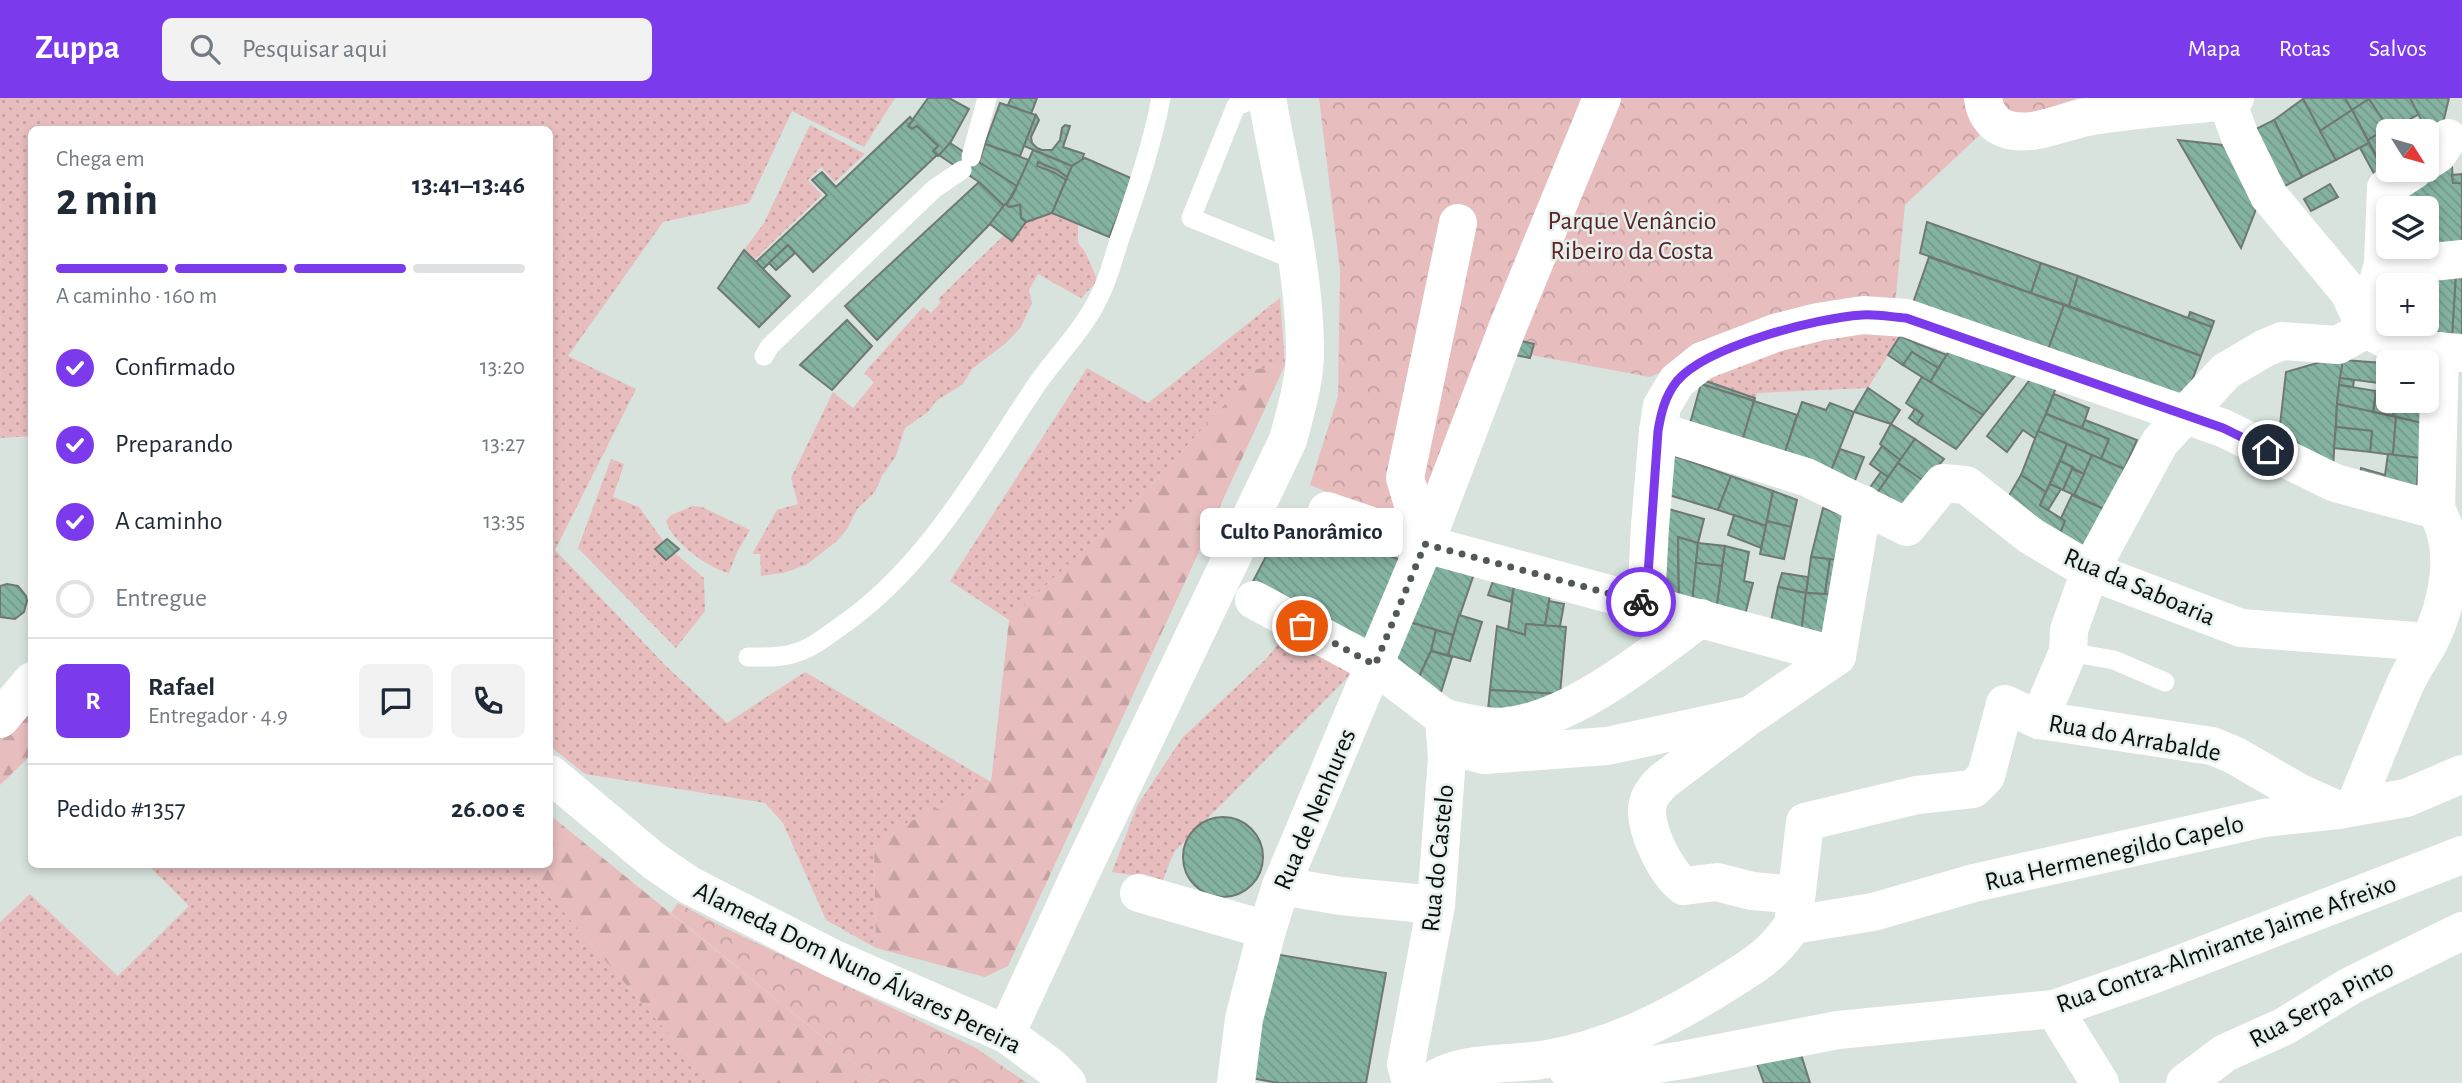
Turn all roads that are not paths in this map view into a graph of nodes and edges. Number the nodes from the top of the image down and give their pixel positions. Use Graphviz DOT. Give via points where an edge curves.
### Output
graph roads {
  1 [pos="987,98"];
  2 [pos="1161,98"];
  3 [pos="1257,98"];
  4 [pos="1267,98"];
  5 [pos="1602,98"];
  6 [pos="1983,98"];
  7 [pos="2230,99"];
  8 [pos="2399,182"];
  9 [pos="1458,223"];
  10 [pos="2462,259"];
  11 [pos="1297,261"];
  12 [pos="2382,263"];
  13 [pos="2365,330"];
  14 [pos="2451,352"];
  15 [pos="764,356"];
  16 [pos="2186,415"];
  17 [pos="1658,431"];
  18 [pos="1863,503"];
  19 [pos="2436,510"];
  20 [pos="1327,511"];
  21 [pos="1425,544"];
  22 [pos="2090,570"];
  23 [pos="1254,600"];
  24 [pos="1646,603"];
  25 [pos="1701,618"];
  26 [pos="2429,642"];
  27 [pos="2068,652"];
  28 [pos="1838,656"];
  29 [pos="748,657"];
  30 [pos="1375,665"];
  31 [pos="2165,682"];
  32 [pos="28,686"];
  33 [pos="1751,715"];
  34 [pos="1444,718"];
  35 [pos="0,719"];
  36 [pos="2039,720"];
  37 [pos="2462,774"];
  38 [pos="553,777"];
  39 [pos="2347,808"];
  40 [pos="2462,855"];
  41 [pos="1281,886"];
  42 [pos="1139,893"];
  43 [pos="1436,905"];
  44 [pos="1788,923"];
  45 [pos="1266,930"];
  46 [pos="2462,931"];
  47 [pos="2054,1009"];
  48 [pos="1006,1034"];
  49 [pos="1488,1066"];
  50 [pos="1690,1072"];
  51 [pos="1067,1083"];
  52 [pos="1236,1083"];
  53 [pos="1411,1083"];
  54 [pos="1429,1083"];
  55 [pos="2100,1083"];
  56 [pos="2185,1083"];
  1 -- 15 [label="lane" via="966,163 934,188"];
  2 -- 29 [label="lane" via="1143,176 1099,299 944,524 880,596 822,640 796,653"];
  3 -- 11 [label="lane" via="1236,106 1191,218"];
  4 -- 11 [label="street"];
  5 -- 21 [label="street, Rua de Nenhures"];
  6 -- 7 [label="street" via="1989,117 2001,128 2017,131"];
  7 -- 13 [label="street" via="2240,137 2269,196 2349,292"];
  8 -- 12 [label="street"];
  9 -- 21 [label="street" via="1405,478"];
  10 -- 12 [label="street"];
  11 -- 48 [label="street" via="1305,348 1288,440"];
  12 -- 13 [label="street"];
  13 -- 14 [label="street" via="2404,349"];
  13 -- 16 [label="street" via="2338,345 2282,341 2265,348 2226,371"];
  14 -- 19 [label="street"];
  16 -- 17 [label="street" via="1906,318 1863,315 1776,333 1702,360 1677,382 1662,406"];
  16 -- 19 [label="street" via="2223,428 2335,483"];
  16 -- 22 [label="street" via="2160,442"];
  17 -- 18 [label="street, Rua da Saboaria" via="1806,477"];
  17 -- 24 [label="street"];
  18 -- 22 [label="street, Rua da Saboaria" via="1907,527 1943,483 1966,485 2031,536"];
  18 -- 28 [label="street"];
  19 -- 26 [label="street" via="2445,526 2449,555 2446,591"];
  20 -- 21 [label="street"];
  21 -- 24 [label="street"];
  21 -- 30 [label="street, Rua de Nenhures"];
  22 -- 26 [label="street, Rua da Saboaria" via="2241,628"];
  22 -- 27 [label="street" via="2069,631"];
  23 -- 30 [label="street"];
  24 -- 25 [label="street"];
  25 -- 28 [label="street"];
  25 -- 34 [label="street" via="1638,665 1555,714 1506,727"];
  26 -- 39 [label="street"];
  27 -- 31 [label="lane" via="2114,660"];
  27 -- 36 [label="street"];
  28 -- 33 [label="street"];
  30 -- 34 [label="street"];
  30 -- 41 [label="street, Rua de Nenhures"];
  32 -- 35 [label="street"];
  33 -- 34 [label="street" via="1607,746 1485,755 1465,750"];
  33 -- 44 [label="street" via="1663,781 1653,791 1646,815 1676,880 1684,886 1717,882 1752,891"];
  34 -- 43 [label="street, Rua do Castelo" via="1447,758"];
  36 -- 39 [label="street, Rua do Arrabalde" via="2212,746 2298,792"];
  36 -- 44 [label="street, Rua do Arrabalde" via="2005,704 1986,776 1973,789 1917,795 1805,822"];
  37 -- 39 [label="street, Rua Hermenegildo Capelo" via="2406,798"];
  38 -- 48 [label="street, Alameda Dom Nuno Álvares Pereira" via="654,861 690,885 834,959"];
  39 -- 44 [label="street, Rua Hermenegildo Capelo" via="2251,821 1974,883 1872,912"];
  40 -- 47 [label="street, Rua Contra-Almirante Jaime Afreixo"];
  41 -- 43 [label="street"];
  41 -- 45 [label="street, Rua de Nenhures"];
  42 -- 45 [label="street"];
  43 -- 53 [label="street, Rua do Castelo" via="1406,1064"];
  44 -- 49 [label="street" via="1698,1001 1646,1028 1548,1059"];
  45 -- 52 [label="street, Rua de Nenhures" via="1244,1018"];
  46 -- 56 [label="street, Rua Serpa Pinto" via="2225,1054"];
  47 -- 50 [label="street, Rua Contra-Almirante Jaime Afreixo" via="1838,1030"];
  47 -- 55 [label="street"];
  48 -- 51 [label="street, Alameda Dom Nuno Álvares Pereira"];
  49 -- 50 [label="street, Rua Contra-Almirante Jaime Afreixo"];
  49 -- 54 [label="street" via="1455,1070"];
}
